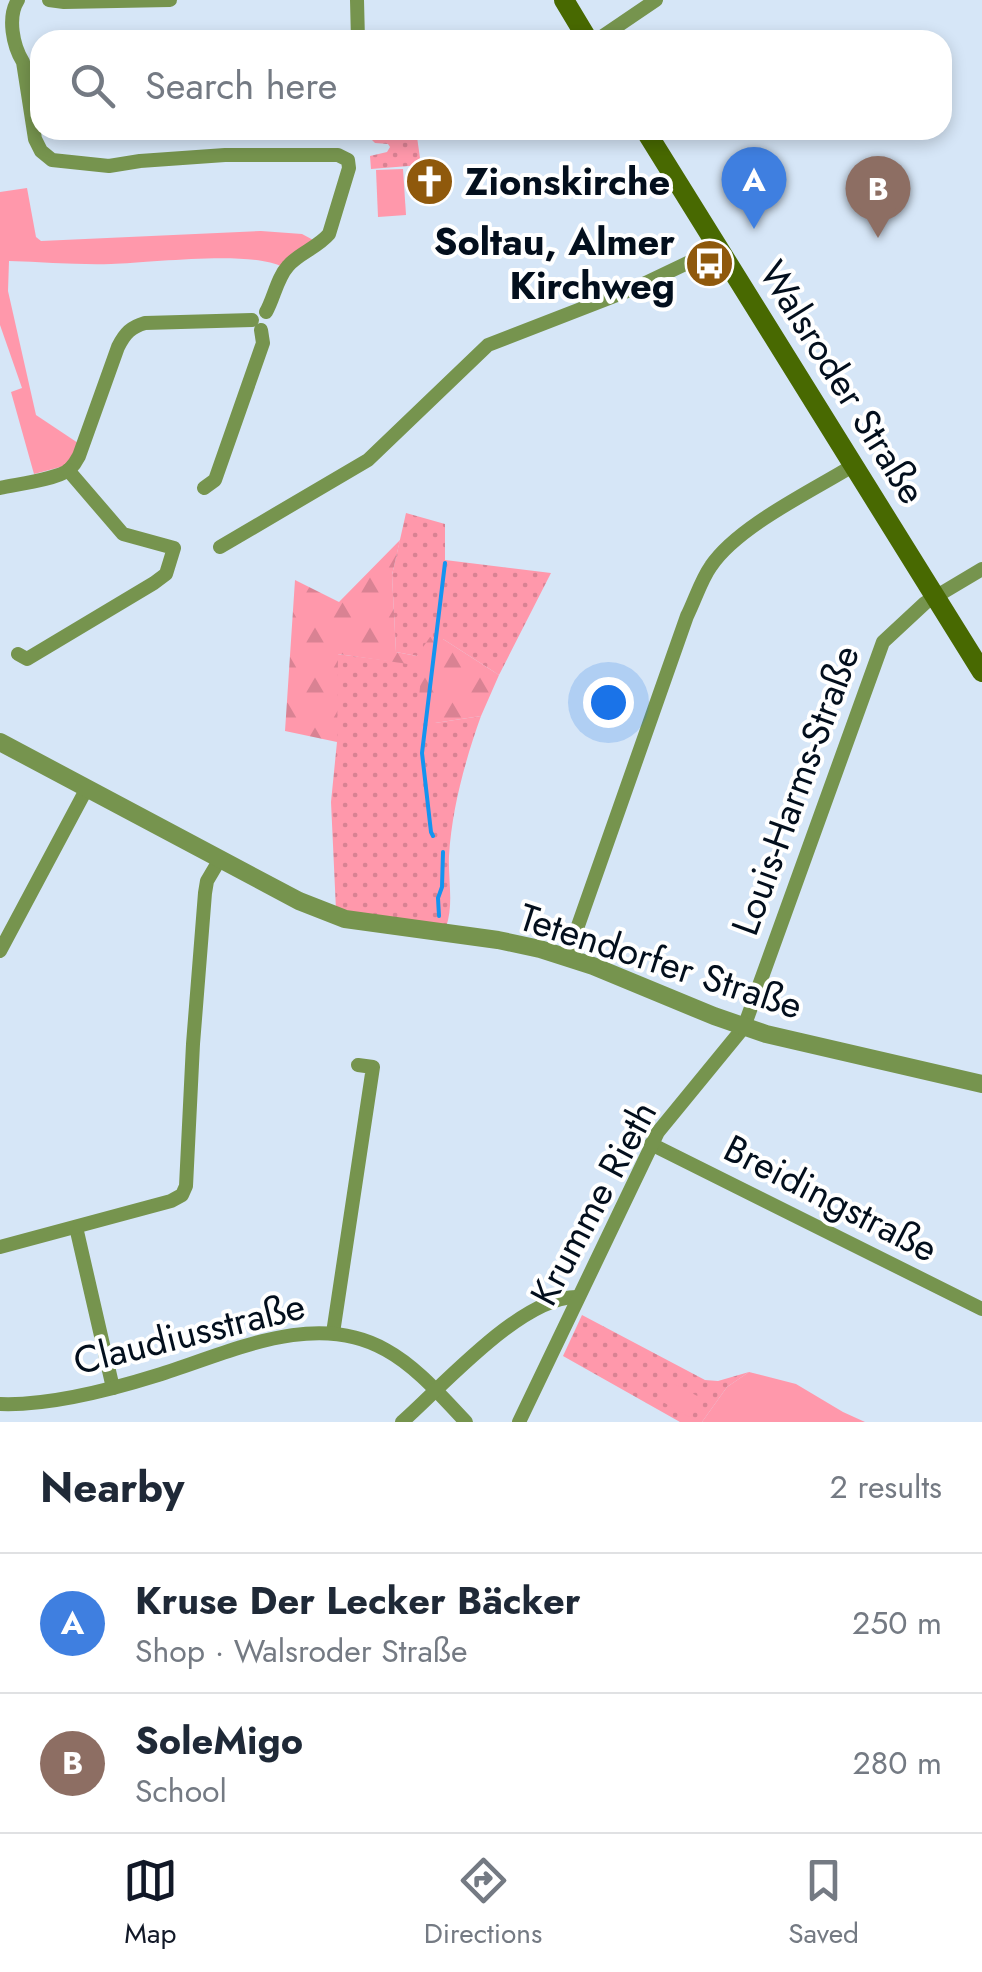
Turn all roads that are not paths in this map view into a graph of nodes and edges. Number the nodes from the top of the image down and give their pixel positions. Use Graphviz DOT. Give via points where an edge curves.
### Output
graph roads {
  1 [pos="18,0"];
  2 [pos="49,0"];
  3 [pos="170,0"];
  4 [pos="357,0"];
  5 [pos="564,0"];
  6 [pos="656,0"];
  7 [pos="358,30"];
  8 [pos="582,30"];
  9 [pos="612,30"];
  10 [pos="30,107"];
  11 [pos="36,140"];
  12 [pos="650,140"];
  13 [pos="716,246"];
  14 [pos="260,321"];
  15 [pos="854,465"];
  16 [pos="68,470"];
  17 [pos="0,488"];
  18 [pos="204,488"];
  19 [pos="220,547"];
  20 [pos="982,569"];
  21 [pos="930,600"];
  22 [pos="18,654"];
  23 [pos="982,672"];
  24 [pos="0,742"];
  25 [pos="87,788"];
  26 [pos="220,859"];
  27 [pos="0,951"];
  28 [pos="567,957"];
  29 [pos="744,1027"];
  30 [pos="358,1065"];
  31 [pos="982,1084"];
  32 [pos="652,1144"];
  33 [pos="76,1227"];
  34 [pos="0,1247"];
  35 [pos="578,1297"];
  36 [pos="982,1310"];
  37 [pos="333,1332"];
  38 [pos="114,1388"];
  39 [pos="436,1392"];
  40 [pos="0,1404"];
  41 [pos="402,1422"];
  42 [pos="466,1422"];
  43 [pos="519,1422"];
  1 -- 10 [label="street" via="12,13 16,52"];
  2 -- 3 [label="street"];
  4 -- 7 [label="street"];
  5 -- 8 [label="main road"];
  6 -- 9 [label="street"];
  11 -- 14 [label="street" via="52,160 101,166 225,155 344,156 349,168 323,241 289,264"];
  12 -- 13 [label="main road, Walsroder Straße"];
  13 -- 15 [label="main road, Walsroder Straße"];
  13 -- 19 [label="street" via="634,288 488,345 368,460"];
  14 -- 16 [label="street" via="133,326 118,347"];
  14 -- 18 [label="street" via="262,343 215,480"];
  15 -- 21 [label="main road, Walsroder Straße"];
  15 -- 28 [label="street" via="728,545 709,568"];
  16 -- 17 [label="street"];
  16 -- 22 [label="street" via="123,534 174,548 166,574 154,583 27,659"];
  20 -- 21 [label="street, Louis-Harms-Straße"];
  21 -- 23 [label="main road, Walsroder Straße"];
  21 -- 29 [label="street, Louis-Harms-Straße" via="879,649"];
  24 -- 25 [label="street, Tetendorfer Straße"];
  25 -- 26 [label="street, Tetendorfer Straße"];
  25 -- 27 [label="street"];
  26 -- 28 [label="street, Tetendorfer Straße" via="345,919 498,940"];
  26 -- 33 [label="street" via="205,887 186,1186 171,1201"];
  28 -- 29 [label="street, Tetendorfer Straße"];
  29 -- 31 [label="street, Tetendorfer Straße"];
  29 -- 32 [label="street, Krumme Rieth"];
  30 -- 37 [label="street" via="373,1067"];
  32 -- 35 [label="street, Krumme Rieth"];
  32 -- 36 [label="street, Breidingstraße"];
  33 -- 34 [label="street"];
  33 -- 38 [label="street"];
  35 -- 39 [label="street" via="515,1321"];
  35 -- 43 [label="street, Krumme Rieth"];
  37 -- 38 [label="street, Claudiusstraße" via="284,1337"];
  37 -- 39 [label="street, Claudiusstraße" via="384,1349"];
  38 -- 40 [label="street, Claudiusstraße"];
  39 -- 41 [label="street"];
  39 -- 42 [label="street, Claudiusstraße"];
}
